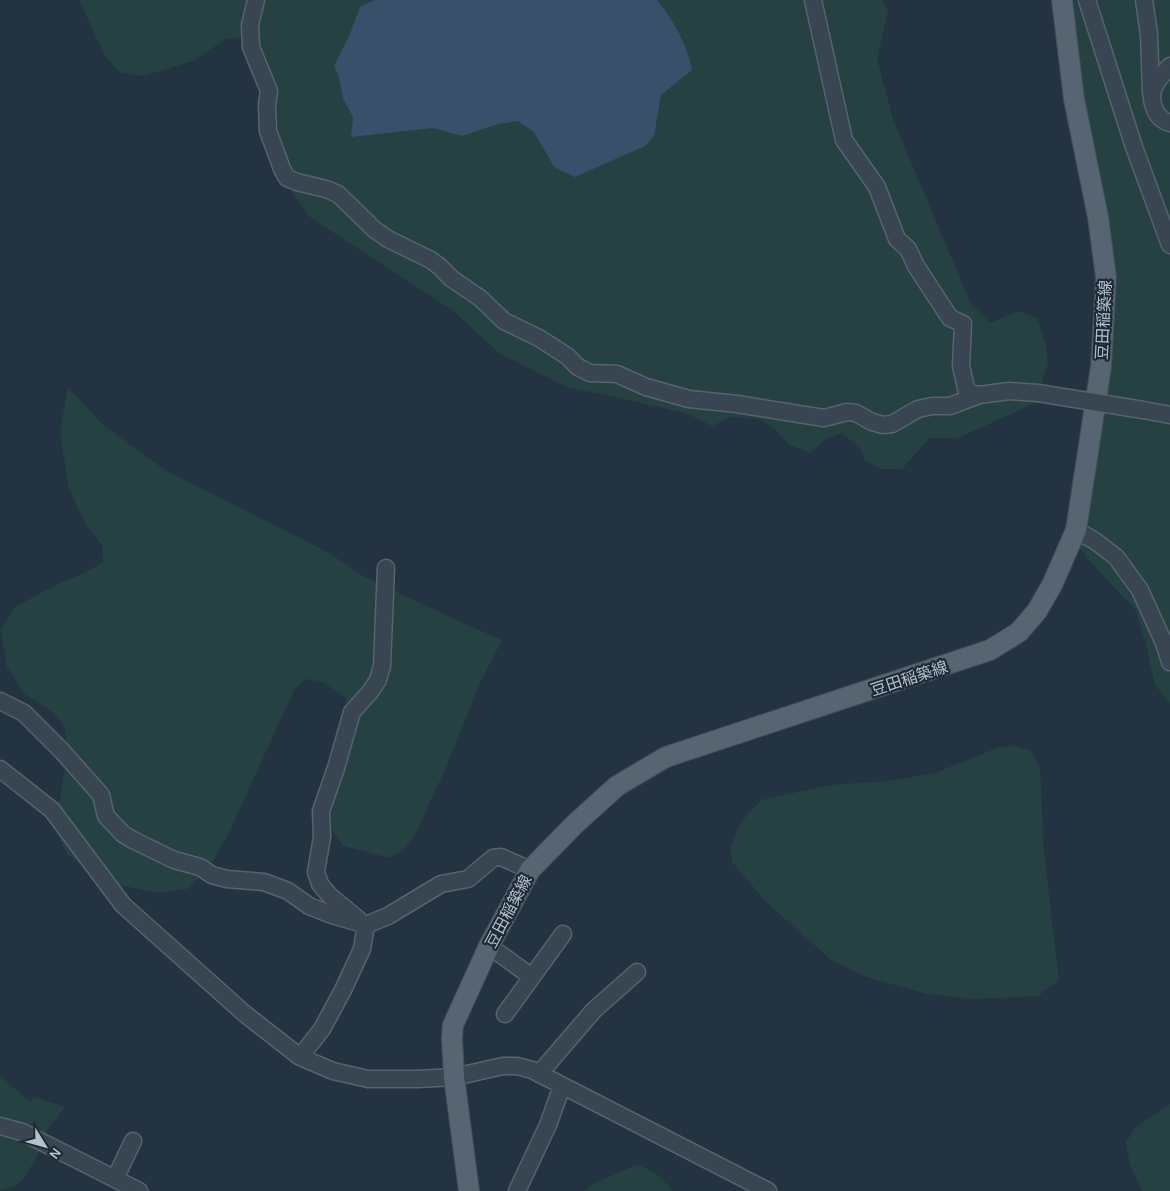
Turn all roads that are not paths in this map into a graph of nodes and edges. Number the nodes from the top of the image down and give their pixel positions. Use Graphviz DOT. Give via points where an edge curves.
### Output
graph roads {
  1 [pos="256,0"];
  2 [pos="813,0"];
  3 [pos="1062,0"];
  4 [pos="1087,0"];
  5 [pos="1144,0"];
  6 [pos="1170,66"];
  7 [pos="1151,93"];
  8 [pos="1170,123"];
  9 [pos="1170,242"];
  10 [pos="979,395"];
  11 [pos="1170,414"];
  12 [pos="1076,530"];
  13 [pos="386,568"];
  14 [pos="1170,662"];
  15 [pos="0,701"];
  16 [pos="0,769"];
  17 [pos="530,870"];
  18 [pos="366,925"];
  19 [pos="563,934"];
  20 [pos="489,946"];
  21 [pos="636,972"];
  22 [pos="532,977"];
  23 [pos="505,1014"];
  24 [pos="300,1057"];
  25 [pos="539,1074"];
  26 [pos="454,1077"];
  27 [pos="562,1086"];
  28 [pos="0,1126"];
  29 [pos="133,1141"];
  30 [pos="115,1179"];
  31 [pos="139,1191"];
  32 [pos="469,1191"];
  33 [pos="517,1191"];
  34 [pos="768,1191"];
  1 -- 10 [label="street" via="250,25 251,47 269,91 268,131 287,178 338,194 375,230 440,267 504,321 539,338 590,373 617,374 646,387 689,399 824,418 856,413 883,425 892,424 918,409 950,406"];
  2 -- 10 [label="street" via="844,140 877,187 897,239 908,249 950,318 963,324 963,379 967,392"];
  3 -- 12 [label="main road, 豆田稲築線" via="1074,99 1098,217 1106,277 1101,367"];
  4 -- 9 [label="street" via="1134,147"];
  5 -- 7 [label="street"];
  6 -- 7 [label="street"];
  7 -- 8 [label="street" via="1157,115"];
  10 -- 11 [label="street, bridge" via="1009,391 1038,393"];
  12 -- 14 [label="street" via="1116,557 1140,590"];
  12 -- 17 [label="main road, 豆田稲築線" via="1052,585 1037,611 1019,632 990,650 666,757 617,786"];
  13 -- 18 [label="street" via="382,666 378,680 352,712 321,811 322,837 316,872 320,884 330,896"];
  15 -- 18 [label="street" via="24,713 61,750 101,795 106,816 123,834 212,875 264,882 288,891 309,906"];
  16 -- 24 [label="street" via="52,810 123,905 245,1014"];
  17 -- 18 [label="street" via="501,857 493,858 468,879 441,884 388,916"];
  17 -- 20 [label="main road, 豆田稲築線"];
  18 -- 24 [label="street" via="362,949 339,997 322,1029"];
  19 -- 22 [label="street"];
  20 -- 22 [label="street"];
  20 -- 26 [label="main road, 豆田稲築線" via="453,1025"];
  21 -- 25 [label="street" via="594,1010"];
  22 -- 23 [label="street"];
  24 -- 26 [label="street" via="333,1071 368,1079"];
  25 -- 26 [label="street" via="517,1066 503,1066"];
  25 -- 27 [label="street"];
  26 -- 32 [label="main road, 豆田稲築線"];
  27 -- 33 [label="street"];
  27 -- 34 [label="street"];
  28 -- 30 [label="street" via="22,1132"];
  29 -- 30 [label="street"];
  30 -- 31 [label="street"];
}
